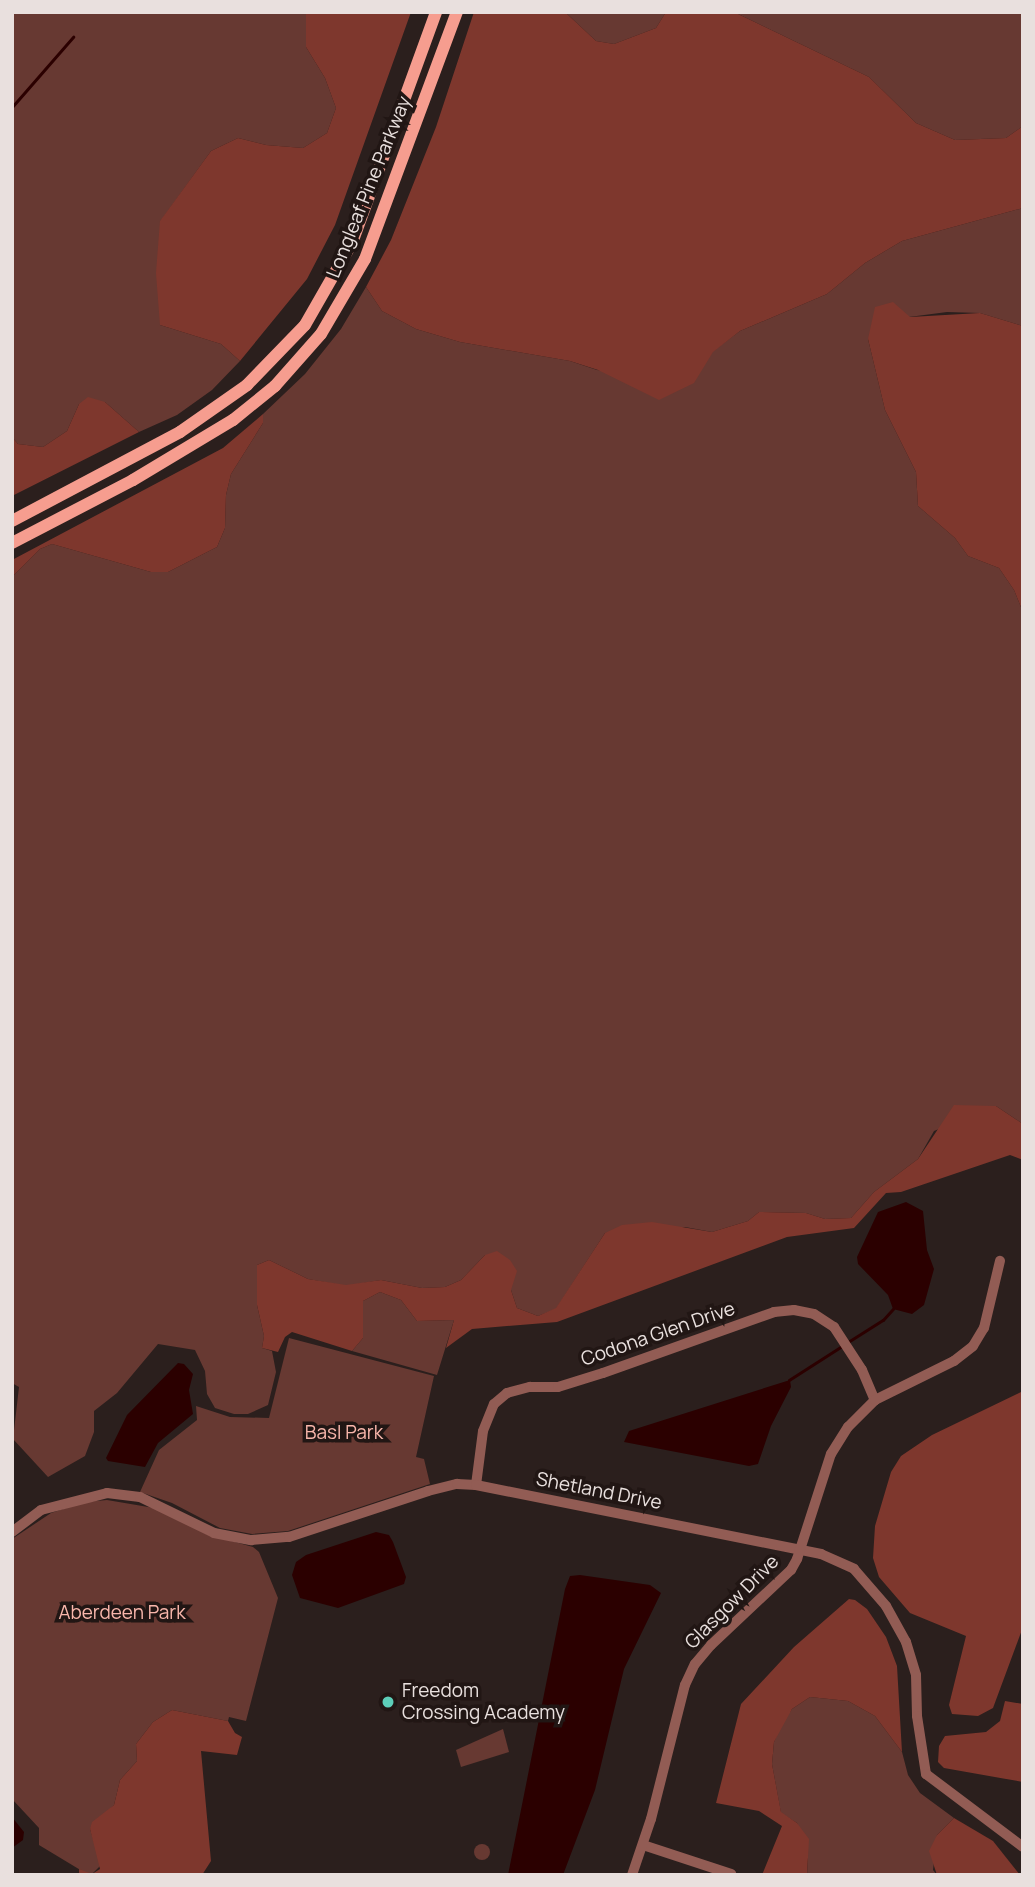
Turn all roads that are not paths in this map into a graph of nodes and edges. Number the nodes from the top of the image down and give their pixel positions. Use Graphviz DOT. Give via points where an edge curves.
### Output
graph roads {
  1 [pos="436,12"];
  2 [pos="457,12"];
  3 [pos="12,521"];
  4 [pos="12,543"];
  5 [pos="1000,1261"];
  6 [pos="875,1400"];
  7 [pos="476,1485"];
  8 [pos="13,1529"];
  9 [pos="801,1549"];
  10 [pos="643,1845"];
  11 [pos="1023,1847"];
  12 [pos="731,1874"];
  13 [pos="632,1875"];
  1 -- 3 [label="main road, Longleaf Pine Parkway" via="352,243 305,325 247,386 180,432"];
  2 -- 4 [label="main road, Longleaf Pine Parkway" via="365,259 321,334 275,386 233,420 133,480"];
  5 -- 6 [label="street, Glasgow Drive" via="984,1328 973,1346 954,1361"];
  6 -- 7 [label="street, Codona Glen Drive" via="834,1327 814,1314 774,1312 558,1387 507,1393 494,1404 483,1431"];
  6 -- 9 [label="street, Glasgow Drive" via="848,1427 831,1454"];
  7 -- 8 [label="street, Shetland Drive" via="428,1490 289,1537 251,1540 214,1533 140,1497 107,1493 41,1510"];
  7 -- 9 [label="street, Shetland Drive"];
  9 -- 10 [label="street, Glasgow Drive" via="791,1570 695,1664 685,1685"];
  9 -- 11 [label="street, Shetland Drive" via="854,1569 886,1606 906,1642 916,1675 926,1774"];
  10 -- 12 [label="street"];
  10 -- 13 [label="street, Glasgow Drive"];
}
